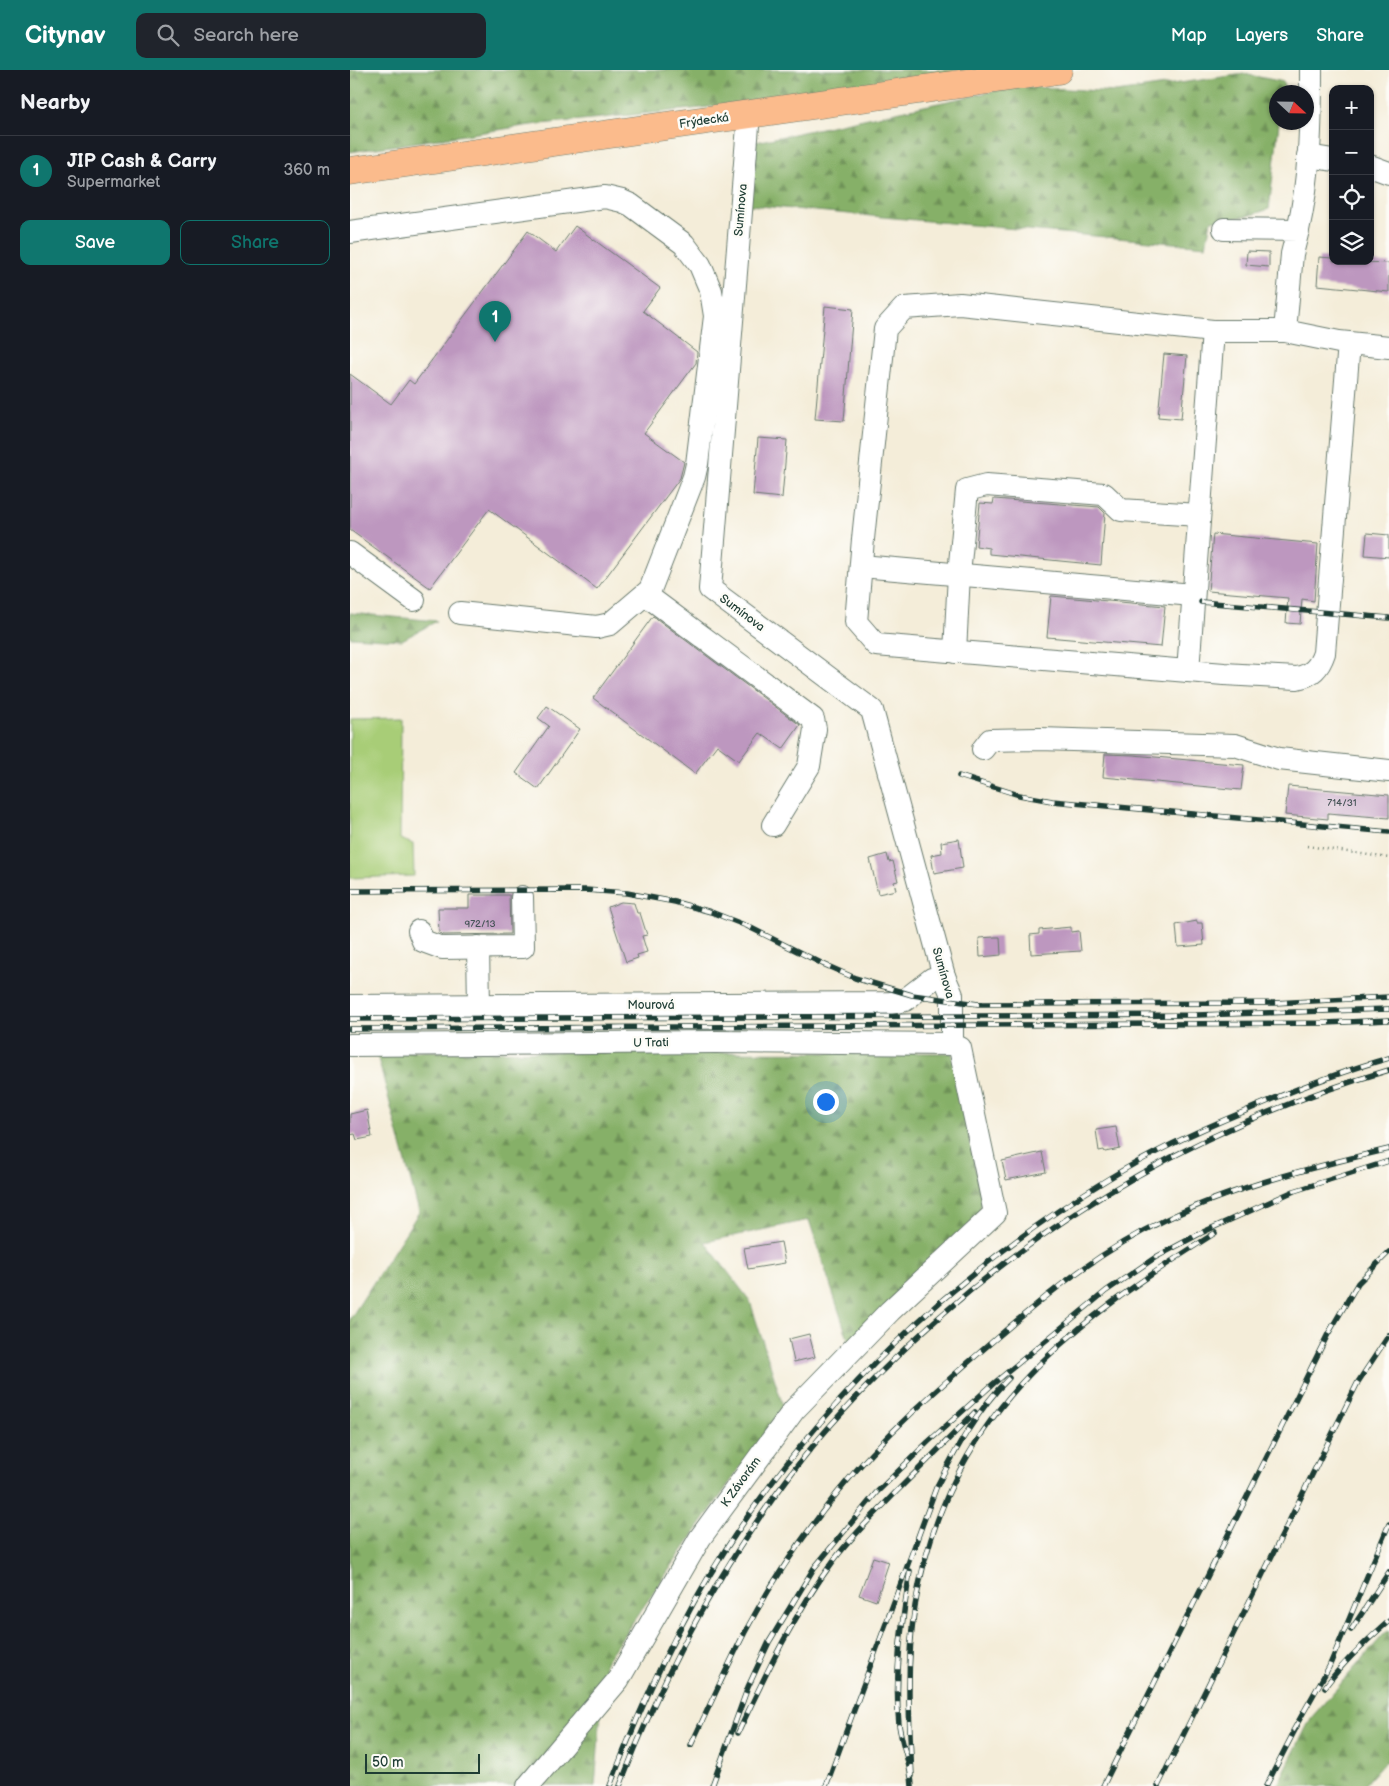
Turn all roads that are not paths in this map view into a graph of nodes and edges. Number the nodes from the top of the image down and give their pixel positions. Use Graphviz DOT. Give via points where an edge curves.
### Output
graph roads {
  1 [pos="1058,70"];
  2 [pos="1311,70"];
  3 [pos="749,114"];
  4 [pos="1308,156"];
  5 [pos="1329,159"];
  6 [pos="1374,167"];
  7 [pos="350,172"];
  8 [pos="1389,173"];
  9 [pos="1224,229"];
  10 [pos="1298,230"];
  11 [pos="350,232"];
  12 [pos="1213,331"];
  13 [pos="1285,332"];
  14 [pos="1349,344"];
  15 [pos="1389,347"];
  16 [pos="1199,515"];
  17 [pos="350,553"];
  18 [pos="861,566"];
  19 [pos="959,574"];
  20 [pos="646,595"];
  21 [pos="1193,595"];
  22 [pos="414,600"];
  23 [pos="460,613"];
  24 [pos="955,652"];
  25 [pos="1188,671"];
  26 [pos="983,749"];
  27 [pos="1389,771"];
  28 [pos="773,825"];
  29 [pos="522,897"];
  30 [pos="418,931"];
  31 [pos="478,947"];
  32 [pos="944,976"];
  33 [pos="350,1006"];
  34 [pos="479,1006"];
  35 [pos="350,1045"];
  36 [pos="956,1046"];
  37 [pos="528,1786"];
  1 -- 3 [label="main road, Frýdecká"];
  2 -- 4 [label="street"];
  3 -- 7 [label="main road, Frýdecká"];
  3 -- 32 [label="street, Sumínova" via="710,589 872,710"];
  4 -- 5 [label="street"];
  4 -- 10 [label="street"];
  6 -- 8 [label="street"];
  9 -- 10 [label="street"];
  10 -- 13 [label="street" via="1292,254"];
  11 -- 20 [label="street" via="605,197 631,205 692,252 707,279 715,316 697,464 654,584"];
  12 -- 13 [label="street"];
  12 -- 16 [label="street"];
  12 -- 18 [label="street" via="960,304 904,308 885,329"];
  13 -- 14 [label="street"];
  14 -- 15 [label="street"];
  14 -- 25 [label="street" via="1324,654 1320,663 1314,672 1297,678"];
  16 -- 19 [label="street" via="1121,510 1104,494 986,485 967,490"];
  16 -- 21 [label="street"];
  17 -- 22 [label="street"];
  18 -- 19 [label="street"];
  18 -- 24 [label="street" via="856,622 876,645"];
  19 -- 21 [label="street"];
  19 -- 24 [label="street"];
  20 -- 23 [label="street" via="610,624 597,627"];
  20 -- 28 [label="street" via="814,719 809,766"];
  21 -- 25 [label="street"];
  24 -- 25 [label="street"];
  26 -- 27 [label="street" via="990,740 1040,738 1235,745 1279,759"];
  29 -- 31 [label="street" via="523,947"];
  30 -- 31 [label="street" via="423,941 442,948"];
  31 -- 34 [label="street"];
  32 -- 34 [label="street, Mourová" via="932,979 905,1000 891,1003"];
  32 -- 36 [label="street, Sumínova" via="952,995"];
  33 -- 34 [label="street, Mourová"];
  35 -- 36 [label="street, U Trati" via="715,1042"];
  36 -- 37 [label="street, K Závorám" via="995,1213 890,1311 794,1410 700,1538 618,1680"];
}
